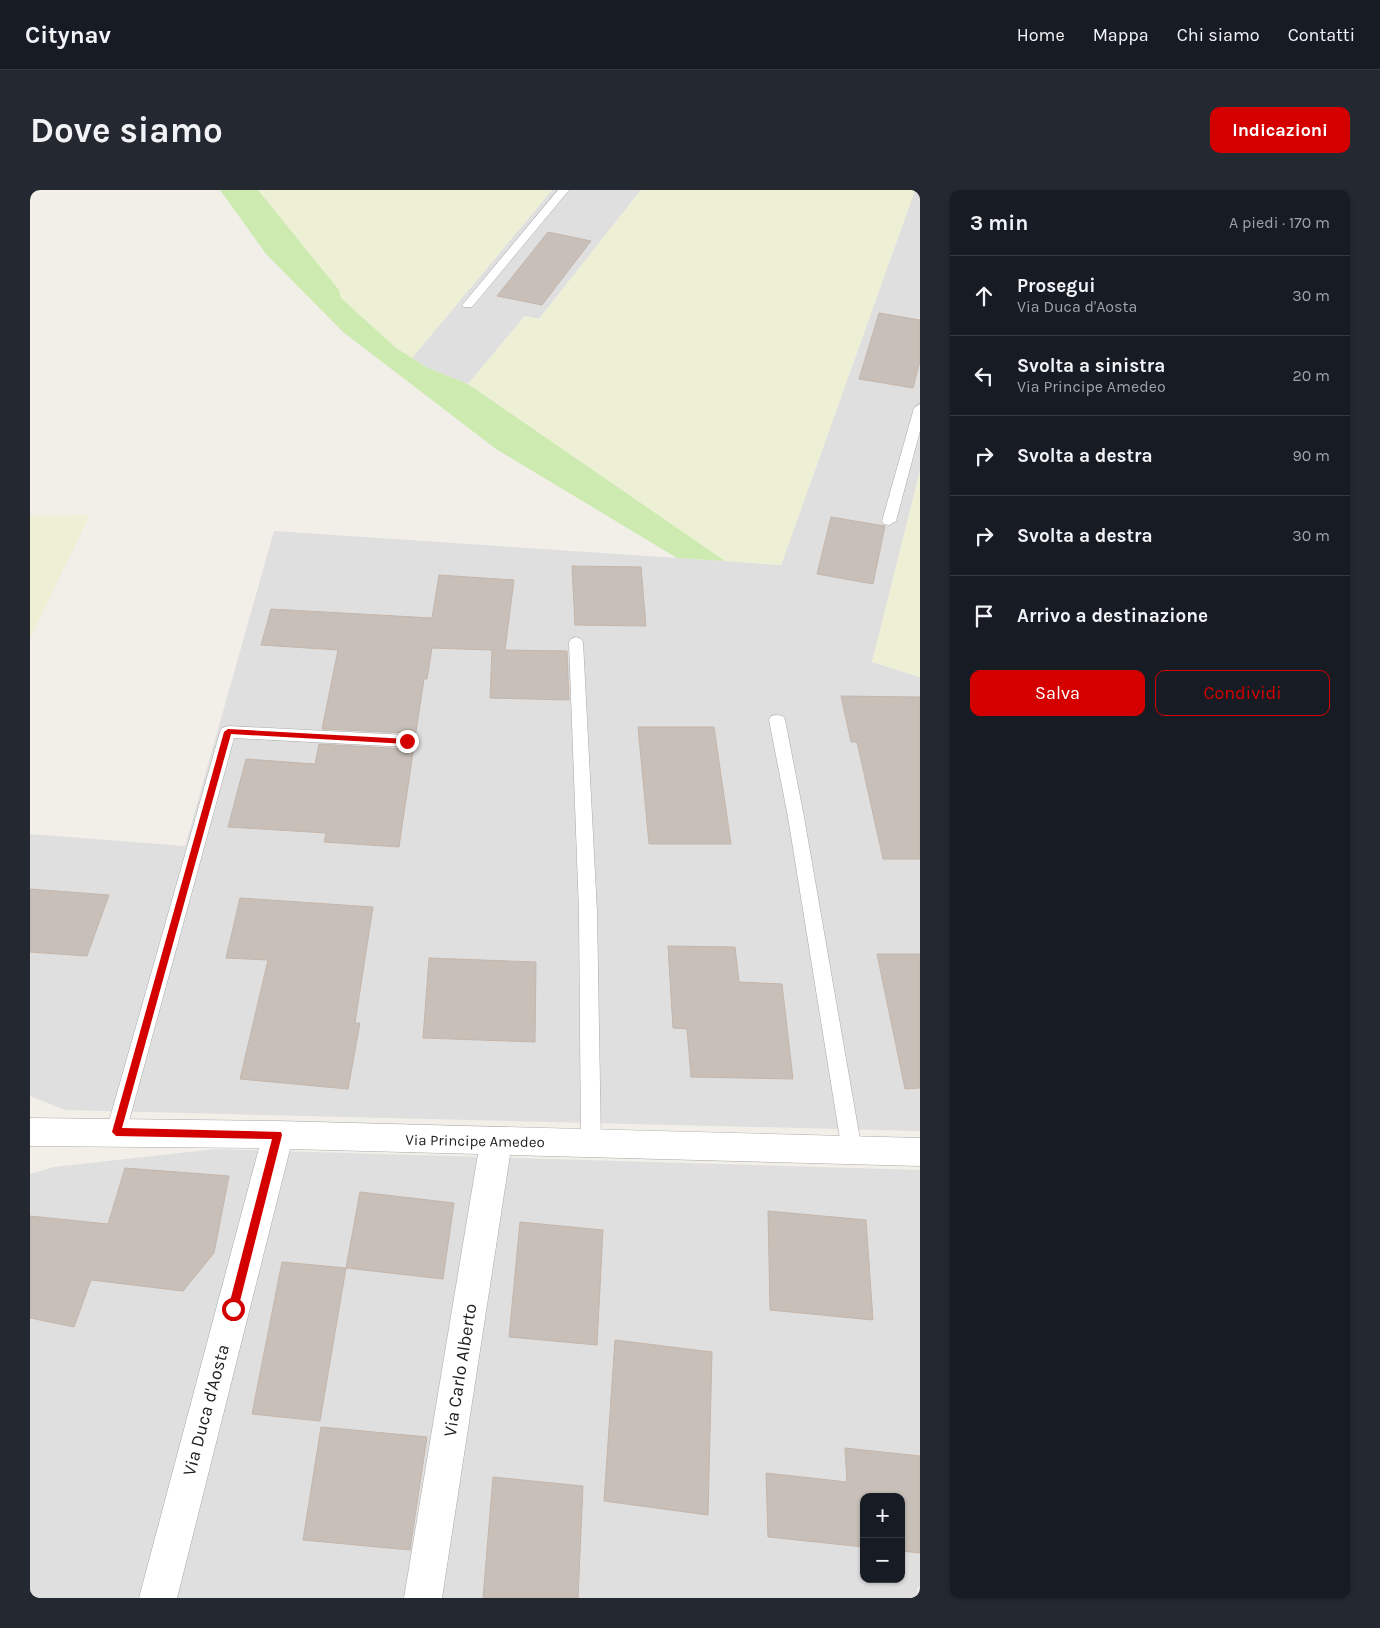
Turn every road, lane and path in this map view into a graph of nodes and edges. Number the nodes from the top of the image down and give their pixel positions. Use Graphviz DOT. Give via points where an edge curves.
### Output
graph roads {
  1 [pos="564,190"];
  2 [pos="468,305"];
  3 [pos="920,408"];
  4 [pos="889,522"];
  5 [pos="576,642"];
  6 [pos="777,720"];
  7 [pos="407,741"];
  8 [pos="30,1132"];
  9 [pos="116,1132"];
  10 [pos="278,1135"];
  11 [pos="496,1141"];
  12 [pos="591,1144"];
  13 [pos="852,1151"];
  14 [pos="920,1152"];
  15 [pos="158,1598"];
  16 [pos="423,1598"];
  1 -- 2 [label="lane"];
  3 -- 4 [label="lane"];
  5 -- 12 [label="lane" via="588,912"];
  6 -- 13 [label="lane"];
  7 -- 9 [label="lane" via="228,732"];
  8 -- 9 [label="street, Via Principe Amedeo"];
  9 -- 10 [label="street, Via Principe Amedeo"];
  10 -- 11 [label="street, Via Principe Amedeo"];
  10 -- 15 [label="street, Via Duca d'Aosta"];
  11 -- 12 [label="street, Via Principe Amedeo"];
  11 -- 16 [label="street, Via Carlo Alberto"];
  12 -- 13 [label="street, Via Principe Amedeo"];
  13 -- 14 [label="street, Via Principe Amedeo"];
}
